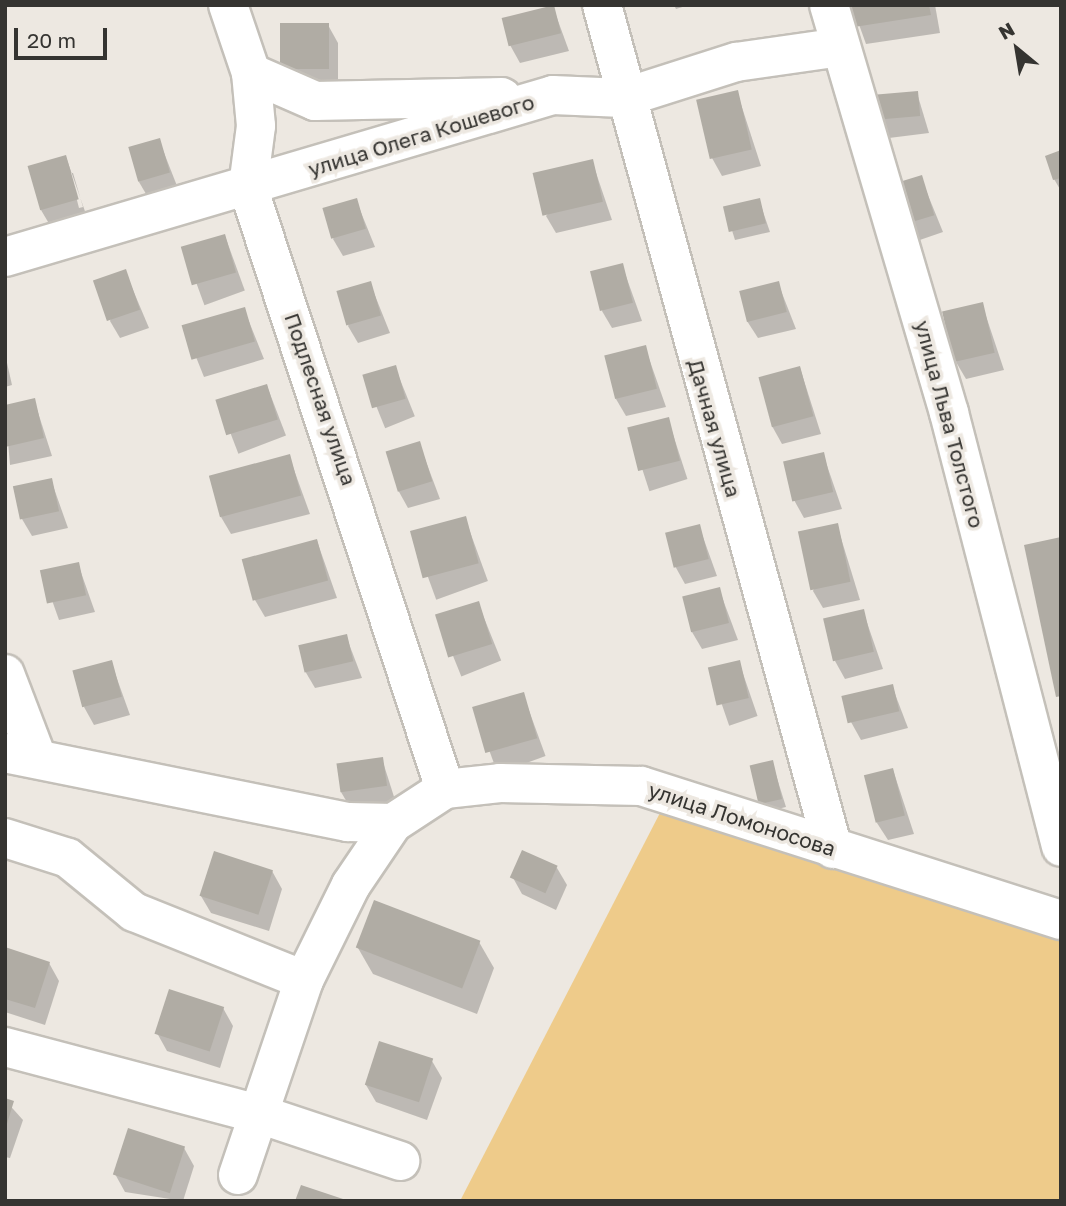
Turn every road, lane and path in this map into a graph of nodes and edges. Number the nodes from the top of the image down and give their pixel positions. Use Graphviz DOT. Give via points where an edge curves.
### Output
graph roads {
  1 [pos="228,5"];
  2 [pos="602,5"];
  3 [pos="829,5"];
  4 [pos="841,47"];
  5 [pos="250,73"];
  6 [pos="553,95"];
  7 [pos="623,98"];
  8 [pos="248,187"];
  9 [pos="5,257"];
  10 [pos="5,674"];
  11 [pos="21,756"];
  12 [pos="444,789"];
  13 [pos="393,823"];
  14 [pos="5,838"];
  15 [pos="1061,847"];
  16 [pos="833,849"];
  17 [pos="1061,920"];
  18 [pos="304,980"];
  19 [pos="5,1047"];
  20 [pos="259,1114"];
  21 [pos="400,1161"];
  22 [pos="238,1175"];
  1 -- 5 [label="street, Подлесная улица"];
  2 -- 7 [label="street, Дачная улица"];
  3 -- 4 [label="street, улица Льва Толстого"];
  4 -- 7 [label="street, улица Олега Кошевого" via="736,62"];
  4 -- 15 [label="street, улица Льва Толстого" via="949,413"];
  5 -- 6 [label="street" via="315,101"];
  5 -- 8 [label="street, Подлесная улица" via="256,126"];
  6 -- 7 [label="street, улица Олега Кошевого"];
  6 -- 8 [label="street, улица Олега Кошевого"];
  7 -- 16 [label="street, Дачная улица"];
  8 -- 9 [label="street, улица Олега Кошевого"];
  8 -- 12 [label="street, Подлесная улица"];
  10 -- 11 [label="street"];
  11 -- 13 [label="street" via="348,822"];
  12 -- 13 [label="street, улица Ломоносова"];
  12 -- 16 [label="street, улица Ломоносова" via="500,783 641,786"];
  13 -- 18 [label="street, улица Ломоносова" via="351,885"];
  14 -- 18 [label="street" via="68,858 134,912"];
  16 -- 17 [label="street, улица Ломоносова"];
  18 -- 20 [label="street, улица Ломоносова"];
  19 -- 20 [label="street"];
  20 -- 21 [label="street"];
  20 -- 22 [label="street, улица Ломоносова"];
}
